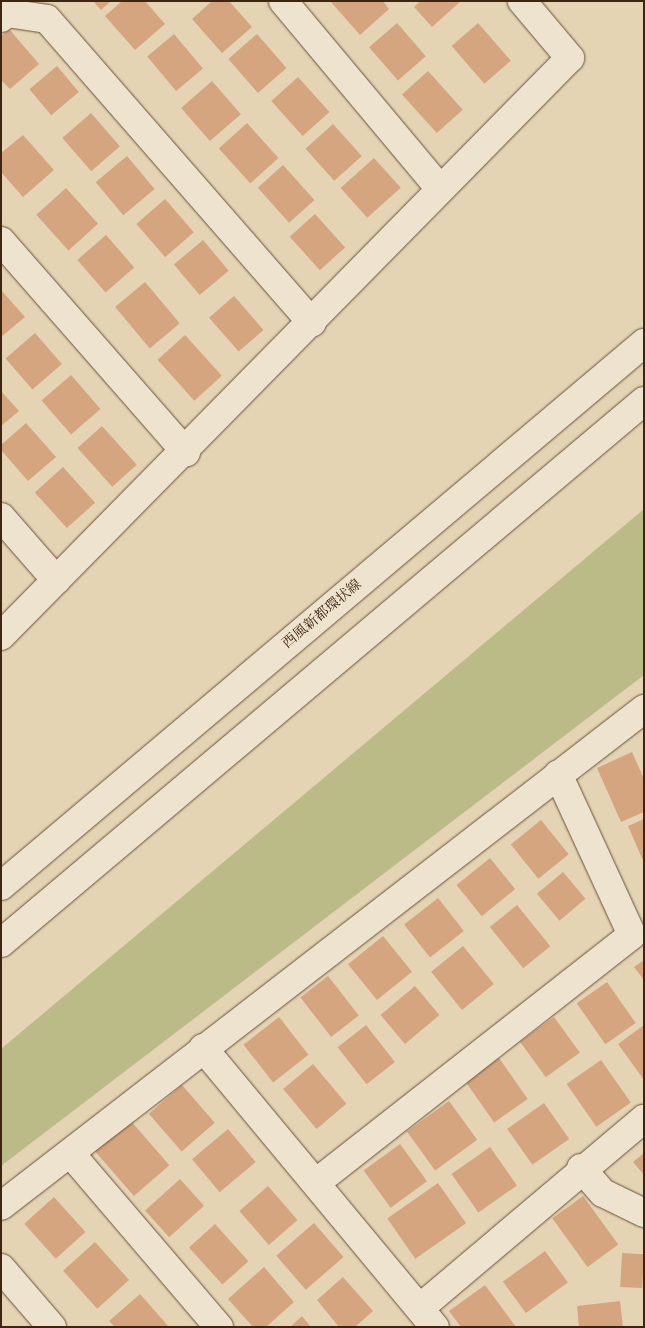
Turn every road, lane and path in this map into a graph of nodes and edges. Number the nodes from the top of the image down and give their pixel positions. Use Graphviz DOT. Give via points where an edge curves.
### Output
graph roads {
  1 [pos="283,1"];
  2 [pos="522,1"];
  3 [pos="1,18"];
  4 [pos="440,189"];
  5 [pos="1,241"];
  6 [pos="312,323"];
  7 [pos="644,343"];
  8 [pos="644,401"];
  9 [pos="186,452"];
  10 [pos="1,517"];
  11 [pos="56,580"];
  12 [pos="1,636"];
  13 [pos="644,709"];
  14 [pos="558,774"];
  15 [pos="1,886"];
  16 [pos="1,943"];
  17 [pos="203,1048"];
  18 [pos="644,1119"];
  19 [pos="70,1154"];
  20 [pos="581,1168"];
  21 [pos="317,1182"];
  22 [pos="1,1206"];
  23 [pos="644,1213"];
  24 [pos="1,1268"];
  25 [pos="427,1317"];
  26 [pos="52,1327"];
  27 [pos="219,1327"];
  1 -- 4 [label="street"];
  2 -- 4 [label="street" via="570,58"];
  3 -- 6 [label="street" via="7,13 47,19"];
  4 -- 6 [label="street"];
  5 -- 9 [label="street"];
  6 -- 9 [label="street"];
  7 -- 15 [label="street, 西風新都環状線"];
  8 -- 16 [label="street"];
  9 -- 11 [label="street"];
  10 -- 11 [label="street"];
  11 -- 12 [label="street"];
  13 -- 14 [label="street"];
  14 -- 17 [label="street"];
  14 -- 21 [label="street" via="632,935"];
  17 -- 19 [label="street"];
  17 -- 21 [label="street"];
  18 -- 20 [label="street"];
  19 -- 22 [label="street"];
  19 -- 27 [label="street"];
  20 -- 23 [label="street" via="603,1193"];
  20 -- 25 [label="street"];
  21 -- 25 [label="street"];
  24 -- 26 [label="street"];
}
